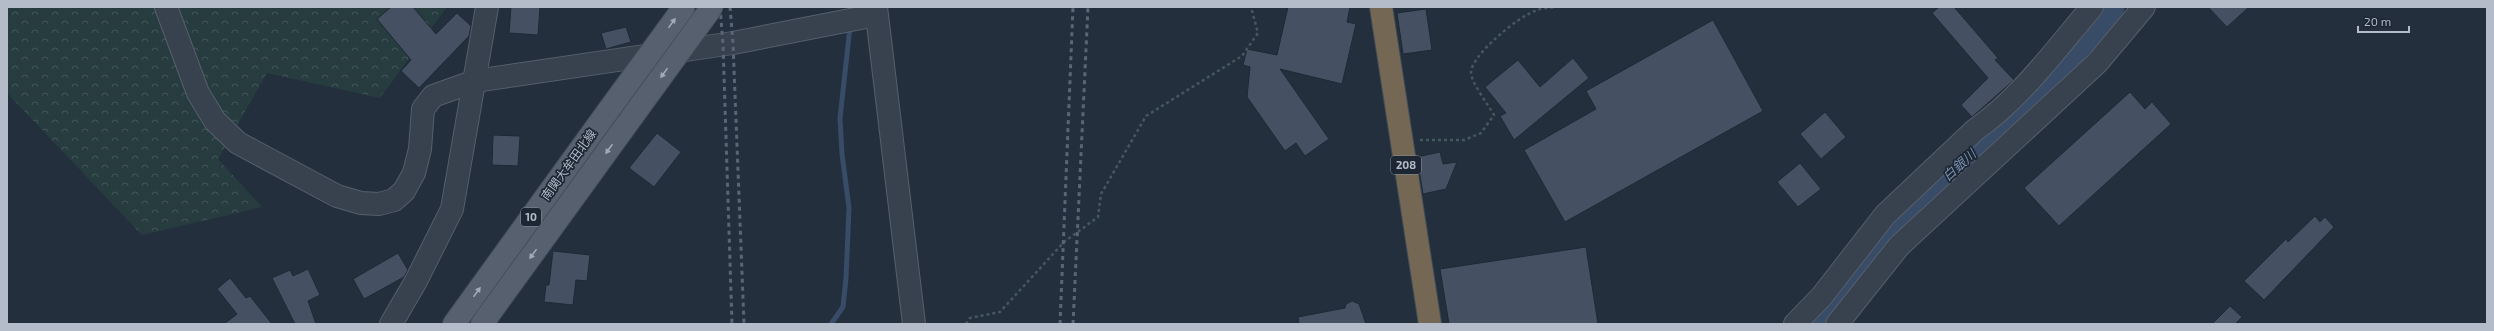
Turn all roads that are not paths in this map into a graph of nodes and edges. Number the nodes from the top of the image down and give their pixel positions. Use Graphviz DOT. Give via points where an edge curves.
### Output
graph roads {
  1 [pos="166,7"];
  2 [pos="487,7"];
  3 [pos="684,7"];
  4 [pos="712,7"];
  5 [pos="1381,7"];
  6 [pos="2092,7"];
  7 [pos="2144,7"];
  8 [pos="876,11"];
  9 [pos="475,82"];
  10 [pos="391,324"];
  11 [pos="454,324"];
  12 [pos="482,324"];
  13 [pos="914,324"];
  14 [pos="1430,324"];
  15 [pos="1794,324"];
  16 [pos="1837,324"];
  1 -- 9 [label="street" via="198,93 215,121 238,143 337,196 362,203 379,204 394,200 404,191 414,173 420,149 423,109 433,96"];
  2 -- 9 [label="street"];
  11 -- 3 [label="main road, 南関大牟田北線 / 10, one-way, bridge"];
  4 -- 12 [label="main road, 南関大牟田北線 / 10, one-way, bridge"];
  5 -- 14 [label="highway, 208"];
  6 -- 15 [label="street" via="2040,68 1991,119 1975,130 1885,215 1822,296"];
  7 -- 16 [label="street" via="2097,63 1899,246"];
  8 -- 9 [label="street" via="733,43"];
  8 -- 13 [label="street"];
  9 -- 10 [label="street" via="452,209"];
}
